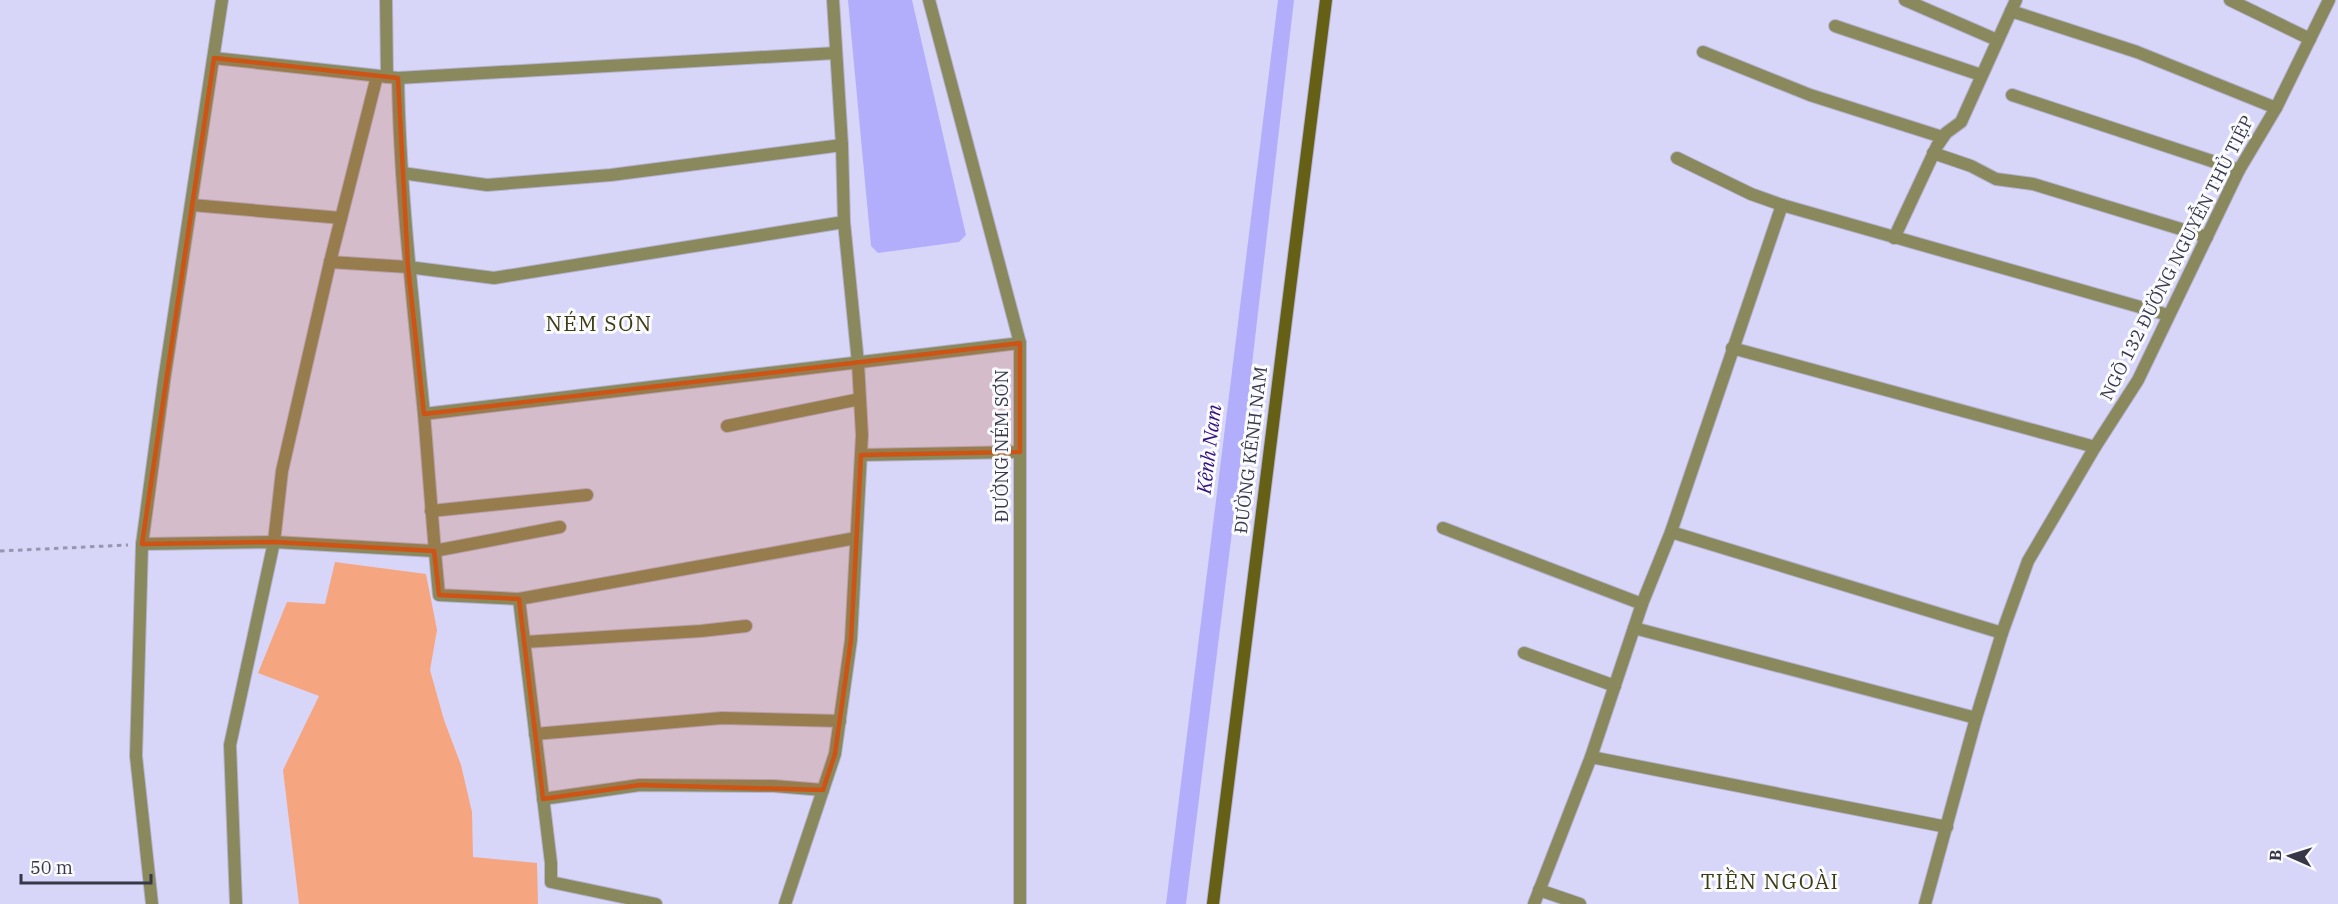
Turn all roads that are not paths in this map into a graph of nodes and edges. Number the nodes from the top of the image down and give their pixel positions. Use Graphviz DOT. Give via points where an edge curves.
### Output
graph roads {
  1 [pos="222,0"];
  2 [pos="386,0"];
  3 [pos="833,0"];
  4 [pos="929,0"];
  5 [pos="1326,0"];
  6 [pos="1905,0"];
  7 [pos="2230,0"];
  8 [pos="2329,0"];
  9 [pos="2014,5"];
  10 [pos="1835,26"];
  11 [pos="2310,39"];
  12 [pos="1997,40"];
  13 [pos="1703,52"];
  14 [pos="836,53"];
  15 [pos="214,58"];
  16 [pos="1981,75"];
  17 [pos="387,77"];
  18 [pos="2012,95"];
  19 [pos="2276,108"];
  20 [pos="1942,137"];
  21 [pos="842,146"];
  22 [pos="1933,153"];
  23 [pos="1677,158"];
  24 [pos="2239,170"];
  25 [pos="402,173"];
  26 [pos="192,205"];
  27 [pos="1782,205"];
  28 [pos="341,218"];
  29 [pos="844,222"];
  30 [pos="2207,237"];
  31 [pos="1894,238"];
  32 [pos="330,262"];
  33 [pos="408,267"];
  34 [pos="2168,315"];
  35 [pos="1020,343"];
  36 [pos="1732,348"];
  37 [pos="858,363"];
  38 [pos="860,399"];
  39 [pos="424,414"];
  40 [pos="727,426"];
  41 [pos="2095,447"];
  42 [pos="1020,452"];
  43 [pos="861,455"];
  44 [pos="587,495"];
  45 [pos="431,511"];
  46 [pos="561,527"];
  47 [pos="1443,528"];
  48 [pos="1671,532"];
  49 [pos="856,538"];
  50 [pos="274,542"];
  51 [pos="142,544"];
  52 [pos="434,551"];
  53 [pos="519,599"];
  54 [pos="1642,604"];
  55 [pos="746,626"];
  56 [pos="1634,628"];
  57 [pos="2002,633"];
  58 [pos="525,642"];
  59 [pos="1524,653"];
  60 [pos="1614,686"];
  61 [pos="1976,718"];
  62 [pos="840,721"];
  63 [pos="535,734"];
  64 [pos="1591,757"];
  65 [pos="823,790"];
  66 [pos="543,799"];
  67 [pos="1947,827"];
  68 [pos="1539,890"];
  69 [pos="152,904"];
  70 [pos="236,904"];
  71 [pos="656,904"];
  72 [pos="785,904"];
  73 [pos="1020,904"];
  74 [pos="1213,904"];
  75 [pos="1534,904"];
  76 [pos="1580,904"];
  77 [pos="1925,904"];
  1 -- 15 [label="street"];
  2 -- 17 [label="street"];
  3 -- 14 [label="street"];
  4 -- 35 [label="street, ĐƯỜNG NÉM SƠN"];
  5 -- 74 [label="main road, ĐƯỜNG KÊNH NAM"];
  6 -- 12 [label="street"];
  7 -- 11 [label="street"];
  8 -- 11 [label="street, NGÕ 132 ĐƯỜNG NGUYỄN THỦ TIỆP"];
  9 -- 12 [label="street"];
  9 -- 19 [label="street"];
  10 -- 16 [label="street"];
  11 -- 19 [label="street, NGÕ 132 ĐƯỜNG NGUYỄN THỦ TIỆP"];
  12 -- 16 [label="street"];
  13 -- 20 [label="street" via="1810,95"];
  14 -- 17 [label="street"];
  14 -- 21 [label="street"];
  15 -- 17 [label="street"];
  15 -- 26 [label="street"];
  16 -- 20 [label="street" via="1961,122"];
  17 -- 25 [label="street"];
  17 -- 28 [label="street"];
  18 -- 24 [label="street"];
  19 -- 24 [label="street, NGÕ 132 ĐƯỜNG NGUYỄN THỦ TIỆP"];
  20 -- 22 [label="street"];
  21 -- 25 [label="street" via="611,175 487,185"];
  21 -- 29 [label="street"];
  22 -- 30 [label="street" via="1996,179 2033,184"];
  22 -- 31 [label="street"];
  23 -- 27 [label="street"];
  24 -- 30 [label="street, NGÕ 132 ĐƯỜNG NGUYỄN THỦ TIỆP"];
  25 -- 33 [label="street"];
  26 -- 28 [label="street"];
  26 -- 51 [label="street"];
  27 -- 31 [label="street"];
  27 -- 36 [label="street"];
  28 -- 32 [label="street"];
  29 -- 33 [label="street" via="494,278"];
  29 -- 37 [label="street"];
  30 -- 34 [label="street, NGÕ 132 ĐƯỜNG NGUYỄN THỦ TIỆP"];
  31 -- 34 [label="street"];
  32 -- 33 [label="street"];
  32 -- 50 [label="street" via="282,471"];
  33 -- 39 [label="street"];
  34 -- 41 [label="street, NGÕ 132 ĐƯỜNG NGUYỄN THỦ TIỆP" via="2138,380"];
  35 -- 37 [label="street"];
  35 -- 42 [label="street, ĐƯỜNG NÉM SƠN"];
  36 -- 41 [label="street"];
  36 -- 48 [label="street"];
  37 -- 38 [label="street"];
  37 -- 39 [label="street"];
  38 -- 40 [label="street"];
  38 -- 43 [label="street"];
  39 -- 45 [label="street"];
  41 -- 57 [label="street, NGÕ 132 ĐƯỜNG NGUYỄN THỦ TIỆP" via="2028,561"];
  42 -- 43 [label="street"];
  42 -- 73 [label="street, ĐƯỜNG NÉM SƠN"];
  43 -- 49 [label="street"];
  44 -- 45 [label="street"];
  45 -- 52 [label="street"];
  46 -- 52 [label="street"];
  47 -- 54 [label="street"];
  48 -- 54 [label="street"];
  48 -- 57 [label="street"];
  49 -- 53 [label="street"];
  49 -- 62 [label="street" via="851,640"];
  50 -- 51 [label="street"];
  50 -- 52 [label="street"];
  50 -- 70 [label="street" via="230,745"];
  51 -- 69 [label="street" via="136,756"];
  52 -- 53 [label="street" via="439,595"];
  53 -- 58 [label="street"];
  54 -- 56 [label="street"];
  55 -- 58 [label="street"];
  56 -- 60 [label="street"];
  56 -- 61 [label="street"];
  57 -- 61 [label="street, NGÕ 132 ĐƯỜNG NGUYỄN THỦ TIỆP"];
  58 -- 63 [label="street"];
  59 -- 60 [label="street"];
  60 -- 64 [label="street"];
  61 -- 67 [label="street, NGÕ 132 ĐƯỜNG NGUYỄN THỦ TIỆP"];
  62 -- 63 [label="street" via="722,718"];
  62 -- 65 [label="street" via="835,754"];
  63 -- 66 [label="street"];
  64 -- 67 [label="street"];
  64 -- 68 [label="street"];
  65 -- 66 [label="street" via="640,785"];
  65 -- 72 [label="street"];
  66 -- 71 [label="street" via="551,882"];
  67 -- 77 [label="street, NGÕ 132 ĐƯỜNG NGUYỄN THỦ TIỆP"];
  68 -- 75 [label="street"];
  68 -- 76 [label="street"];
}
